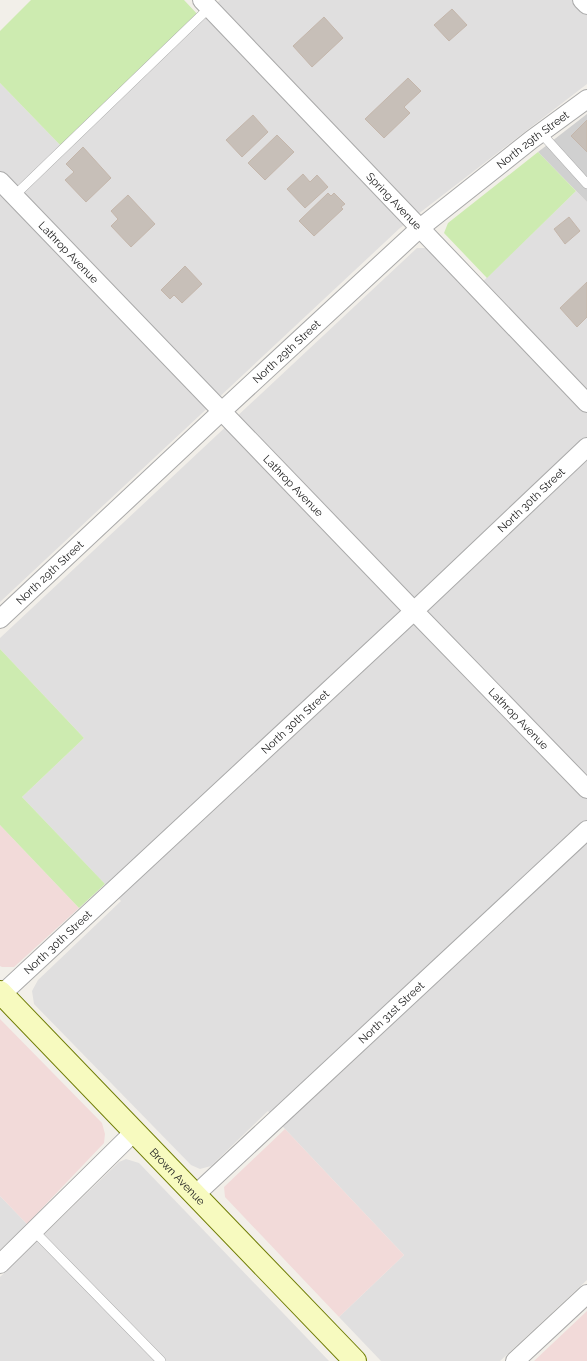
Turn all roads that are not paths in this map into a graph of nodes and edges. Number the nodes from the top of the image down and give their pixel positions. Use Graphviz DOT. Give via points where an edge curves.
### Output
graph roads {
  1 [pos="582,0"];
  2 [pos="205,4"];
  3 [pos="587,6"];
  4 [pos="587,99"];
  5 [pos="541,133"];
  6 [pos="0,181"];
  7 [pos="587,184"];
  8 [pos="14,196"];
  9 [pos="420,228"];
  10 [pos="587,403"];
  11 [pos="222,411"];
  12 [pos="587,447"];
  13 [pos="414,612"];
  14 [pos="0,619"];
  15 [pos="587,788"];
  16 [pos="587,830"];
  17 [pos="1,993"];
  18 [pos="135,1131"];
  19 [pos="195,1194"];
  20 [pos="34,1231"];
  21 [pos="0,1264"];
  22 [pos="587,1294"];
  23 [pos="161,1361"];
  24 [pos="355,1361"];
  25 [pos="515,1361"];
  1 -- 3 [label="street"];
  2 -- 8 [label="lane"];
  2 -- 9 [label="street, Spring Avenue"];
  4 -- 5 [label="street, North 29th Street"];
  5 -- 7 [label="lane"];
  5 -- 9 [label="street, North 29th Street"];
  6 -- 8 [label="street, Lathrop Avenue"];
  8 -- 11 [label="street, Lathrop Avenue"];
  9 -- 10 [label="street, Spring Avenue"];
  9 -- 11 [label="street, North 29th Street"];
  11 -- 13 [label="street, Lathrop Avenue"];
  11 -- 14 [label="street, North 29th Street"];
  12 -- 13 [label="street, North 30th Street"];
  13 -- 15 [label="street, Lathrop Avenue"];
  13 -- 17 [label="street, North 30th Street"];
  16 -- 19 [label="street, North 31st Street"];
  17 -- 18 [label="main road, Brown Avenue"];
  18 -- 19 [label="main road, Brown Avenue"];
  18 -- 20 [label="street"];
  19 -- 24 [label="main road, Brown Avenue"];
  20 -- 21 [label="street"];
  20 -- 23 [label="lane"];
  22 -- 25 [label="street"];
}
